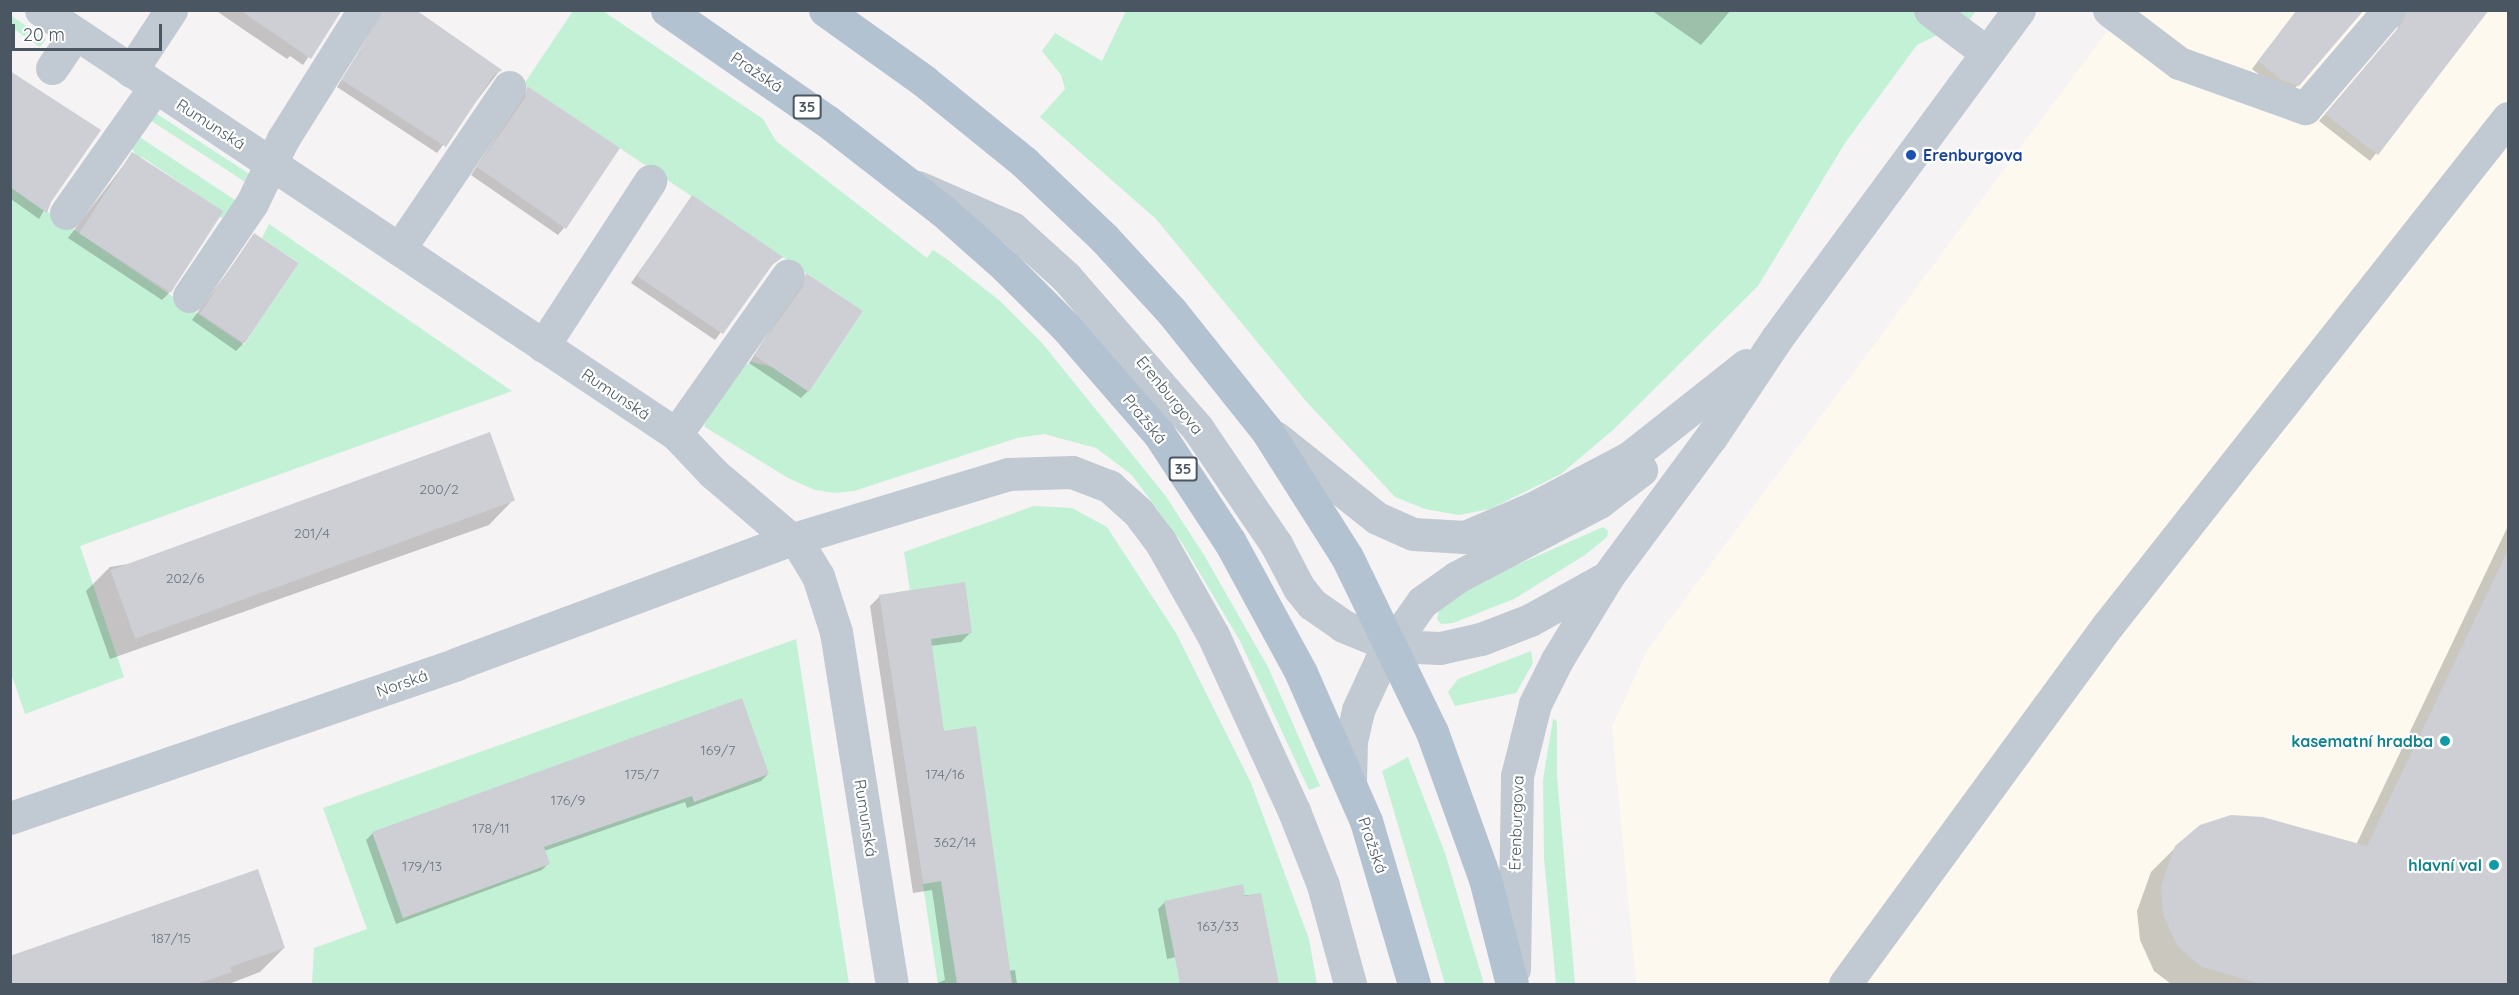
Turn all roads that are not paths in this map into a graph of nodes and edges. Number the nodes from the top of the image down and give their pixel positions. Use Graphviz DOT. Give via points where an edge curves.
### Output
graph roads {
  1 [pos="41,10"];
  2 [pos="171,10"];
  3 [pos="364,10"];
  4 [pos="667,10"];
  5 [pos="825,10"];
  6 [pos="1930,10"];
  7 [pos="2019,10"];
  8 [pos="2109,10"];
  9 [pos="2389,10"];
  10 [pos="75,33"];
  11 [pos="1987,53"];
  12 [pos="52,68"];
  13 [pos="143,79"];
  14 [pos="509,87"];
  15 [pos="2508,118"];
  16 [pos="272,164"];
  17 [pos="650,181"];
  18 [pos="908,184"];
  19 [pos="66,213"];
  20 [pos="399,249"];
  21 [pos="788,275"];
  22 [pos="189,296"];
  23 [pos="1777,338"];
  24 [pos="543,346"];
  25 [pos="1698,405"];
  26 [pos="1268,431"];
  27 [pos="676,434"];
  28 [pos="790,540"];
  29 [pos="1608,576"];
  30 [pos="1392,646"];
  31 [pos="1350,781"];
  32 [pos="10,818"];
  33 [pos="892,984"];
  34 [pos="1350,984"];
  35 [pos="1414,984"];
  36 [pos="1513,984"];
  37 [pos="1845,984"];
  1 -- 10 [label="street, Rumunská"];
  2 -- 13 [label="street"];
  3 -- 16 [label="street" via="283,139"];
  4 -- 18 [label="main road, Pražská / 35" via="827,121"];
  5 -- 26 [label="main road" via="933,88 1024,162 1104,238 1172,312"];
  6 -- 11 [label="street"];
  7 -- 11 [label="street, Erenburgova"];
  8 -- 9 [label="street" via="2179,63 2305,108"];
  10 -- 12 [label="street"];
  10 -- 13 [label="street, Rumunská"];
  11 -- 23 [label="street, Erenburgova"];
  13 -- 16 [label="street, Rumunská"];
  13 -- 19 [label="street"];
  14 -- 20 [label="street"];
  15 -- 37 [label="street" via="2108,625"];
  16 -- 20 [label="street, Rumunská"];
  16 -- 22 [label="street" via="252,203"];
  17 -- 24 [label="street"];
  18 -- 30 [label="street, Erenburgova" via="996,218 1028,240 1059,269 1152,371 1198,429 1312,604 1343,626"];
  18 -- 31 [label="main road, Pražská / 35" via="1006,267 1159,434 1268,606"];
  20 -- 24 [label="street, Rumunská"];
  21 -- 27 [label="street"];
  23 -- 25 [label="street, Erenburgova"];
  23 -- 29 [label="street, Erenburgova" via="1711,437"];
  24 -- 27 [label="street, Rumunská"];
  25 -- 26 [label="street, Erenburgova" via="1645,447 1589,479 1485,531 1446,538 1413,534 1377,518"];
  25 -- 30 [label="street, Erenburgova" via="1662,449 1628,481 1599,502 1437,591 1409,617"];
  26 -- 30 [label="main road" via="1317,504"];
  27 -- 28 [label="street, Rumunská" via="713,474"];
  28 -- 32 [label="street, Norská" via="456,664"];
  28 -- 33 [label="street, Rumunská" via="801,548 818,576 836,632"];
  28 -- 34 [label="street" via="1008,474 1072,472 1109,486 1138,512 1160,541 1243,694 1323,885"];
  29 -- 30 [label="street, Erenburgova" via="1530,620 1480,639 1440,648"];
  29 -- 36 [label="street, Erenburgova" via="1557,660 1535,704 1525,737 1514,799"];
  30 -- 31 [label="street, Erenburgova" via="1358,710 1351,741"];
  30 -- 36 [label="main road" via="1460,803"];
  31 -- 35 [label="main road, Pražská / 35" via="1386,883"];
}
